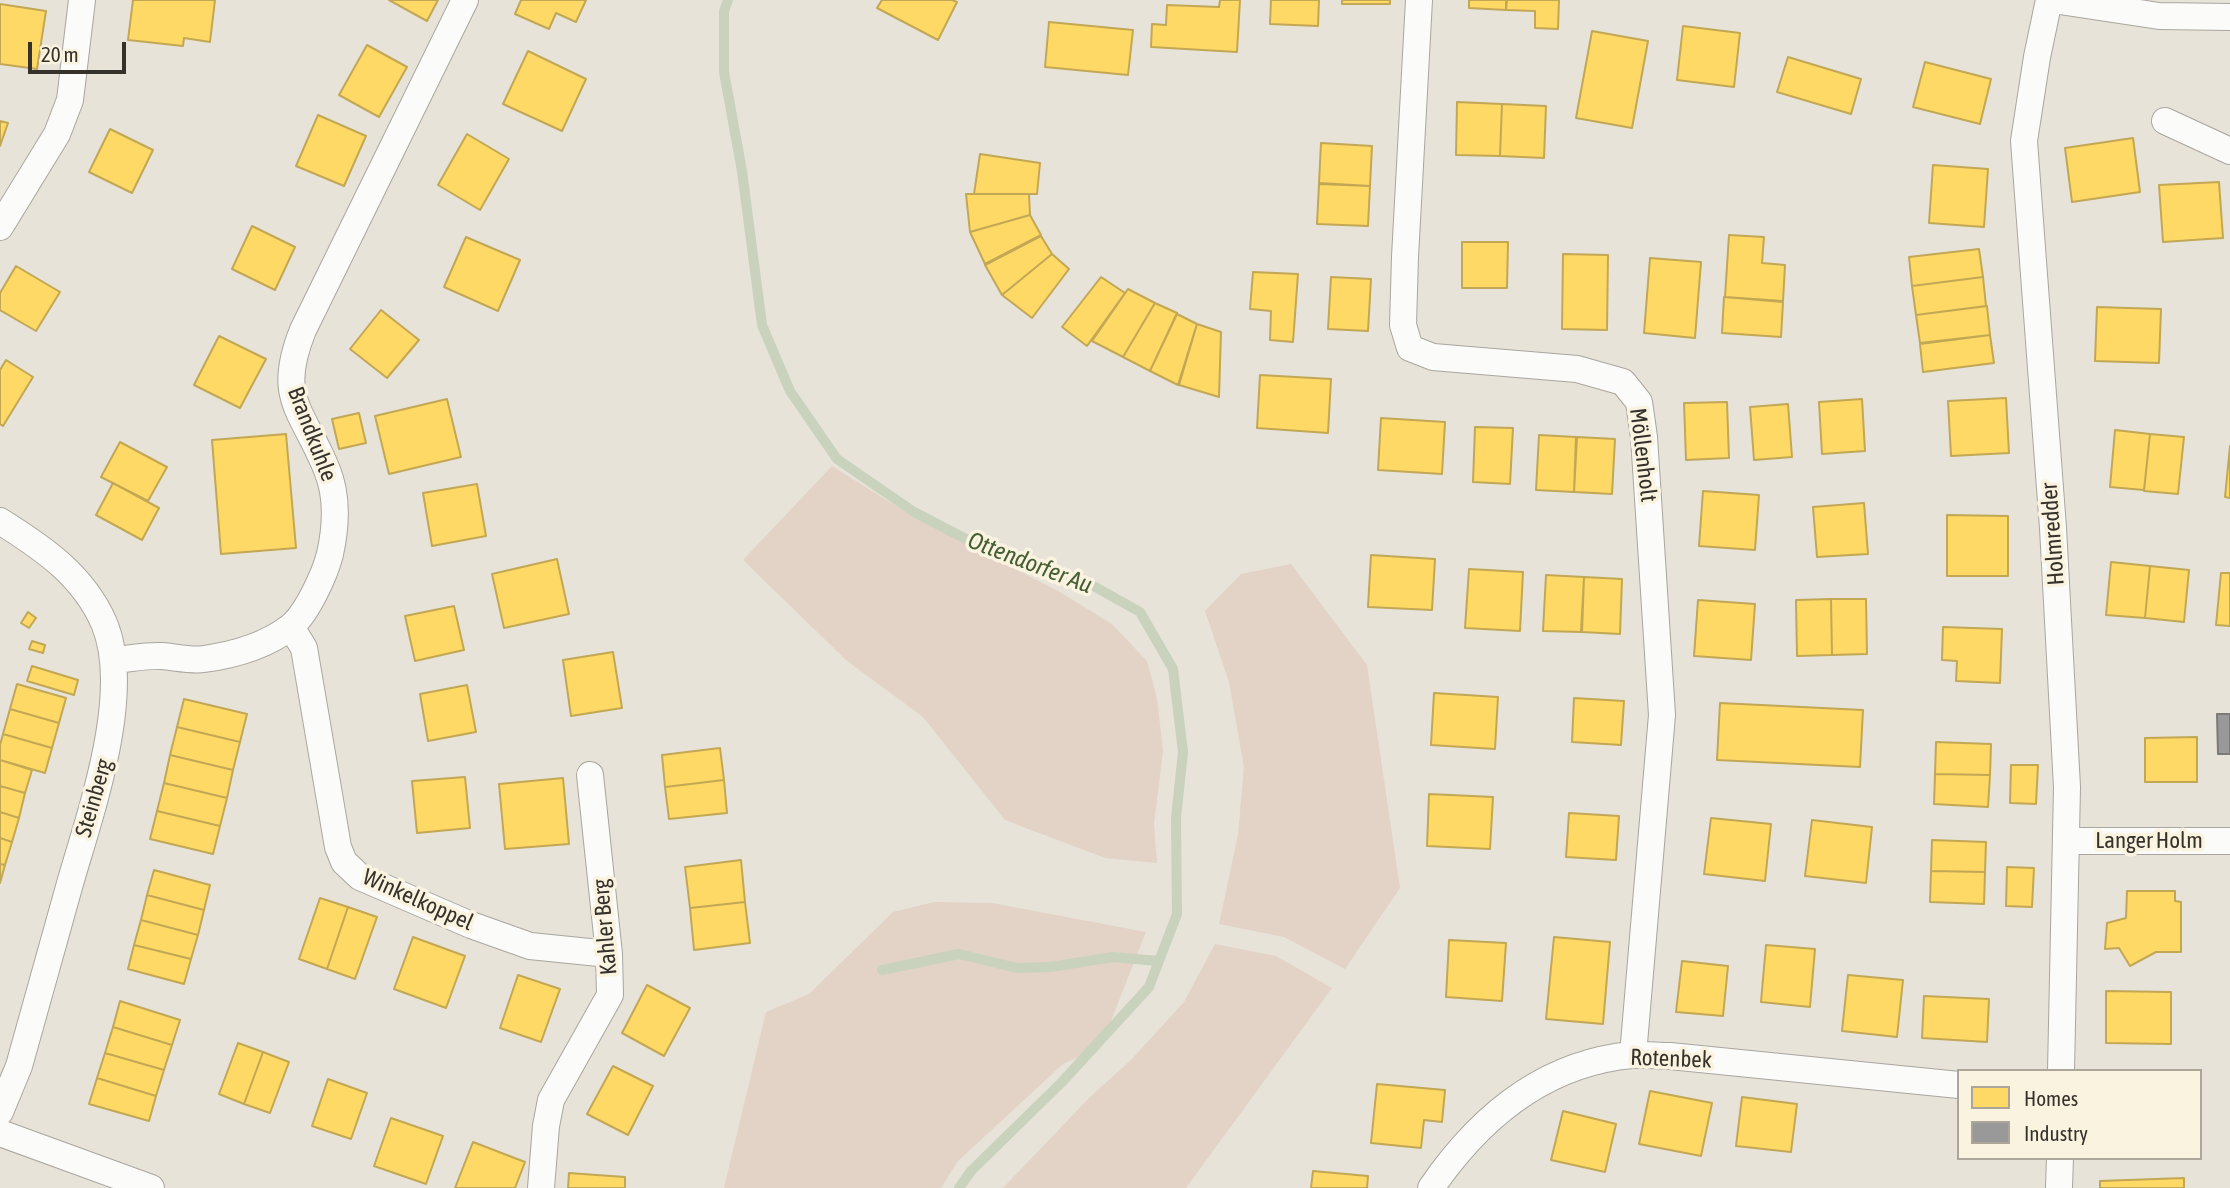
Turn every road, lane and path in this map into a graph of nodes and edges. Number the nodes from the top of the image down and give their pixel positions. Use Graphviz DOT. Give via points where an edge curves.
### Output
graph roads {
  1 [pos="82,0"];
  2 [pos="464,0"];
  3 [pos="1419,0"];
  4 [pos="2051,0"];
  5 [pos="2230,17"];
  6 [pos="2165,121"];
  7 [pos="2230,151"];
  8 [pos="0,227"];
  9 [pos="0,521"];
  10 [pos="291,628"];
  11 [pos="114,660"];
  12 [pos="590,775"];
  13 [pos="2067,841"];
  14 [pos="2230,841"];
  15 [pos="608,954"];
  16 [pos="1633,1055"];
  17 [pos="2061,1069"];
  18 [pos="1957,1085"];
  19 [pos="0,1112"];
  20 [pos="0,1133"];
  21 [pos="2060,1160"];
  22 [pos="151,1188"];
  23 [pos="541,1188"];
  24 [pos="1432,1188"];
  25 [pos="2059,1188"];
  1 -- 8 [label="street" via="69,100 57,134"];
  2 -- 10 [label="street, Brandkuhle" via="294,352 291,390 335,497 327,566"];
  3 -- 16 [label="street, Möllenholt" via="1403,325 1410,348 1433,357 1577,369 1623,382 1639,402 1662,715"];
  4 -- 5 [label="street" via="2159,16"];
  4 -- 13 [label="street, Holmredder" via="2024,141 2053,528"];
  6 -- 7 [label="street"];
  9 -- 11 [label="street, Steinberg" via="51,554 85,589 104,624"];
  10 -- 11 [label="street, Brandkuhle" via="249,650 201,660 159,656"];
  10 -- 15 [label="street, Winkelkoppel" via="304,648 344,862 360,877 530,946"];
  11 -- 19 [label="street, Steinberg" via="108,749 19,1066"];
  12 -- 15 [label="street, Kahler Berg"];
  13 -- 14 [label="street, Langer Holm"];
  13 -- 17 [label="street, Holmredder"];
  15 -- 23 [label="street, Kahler Berg" via="610,995 551,1100"];
  16 -- 18 [label="street, Rotenbek"];
  16 -- 24 [label="street, Rotenbek" via="1555,1074 1511,1100 1476,1132"];
  20 -- 22 [label="street"];
  21 -- 25 [label="street"];
}
